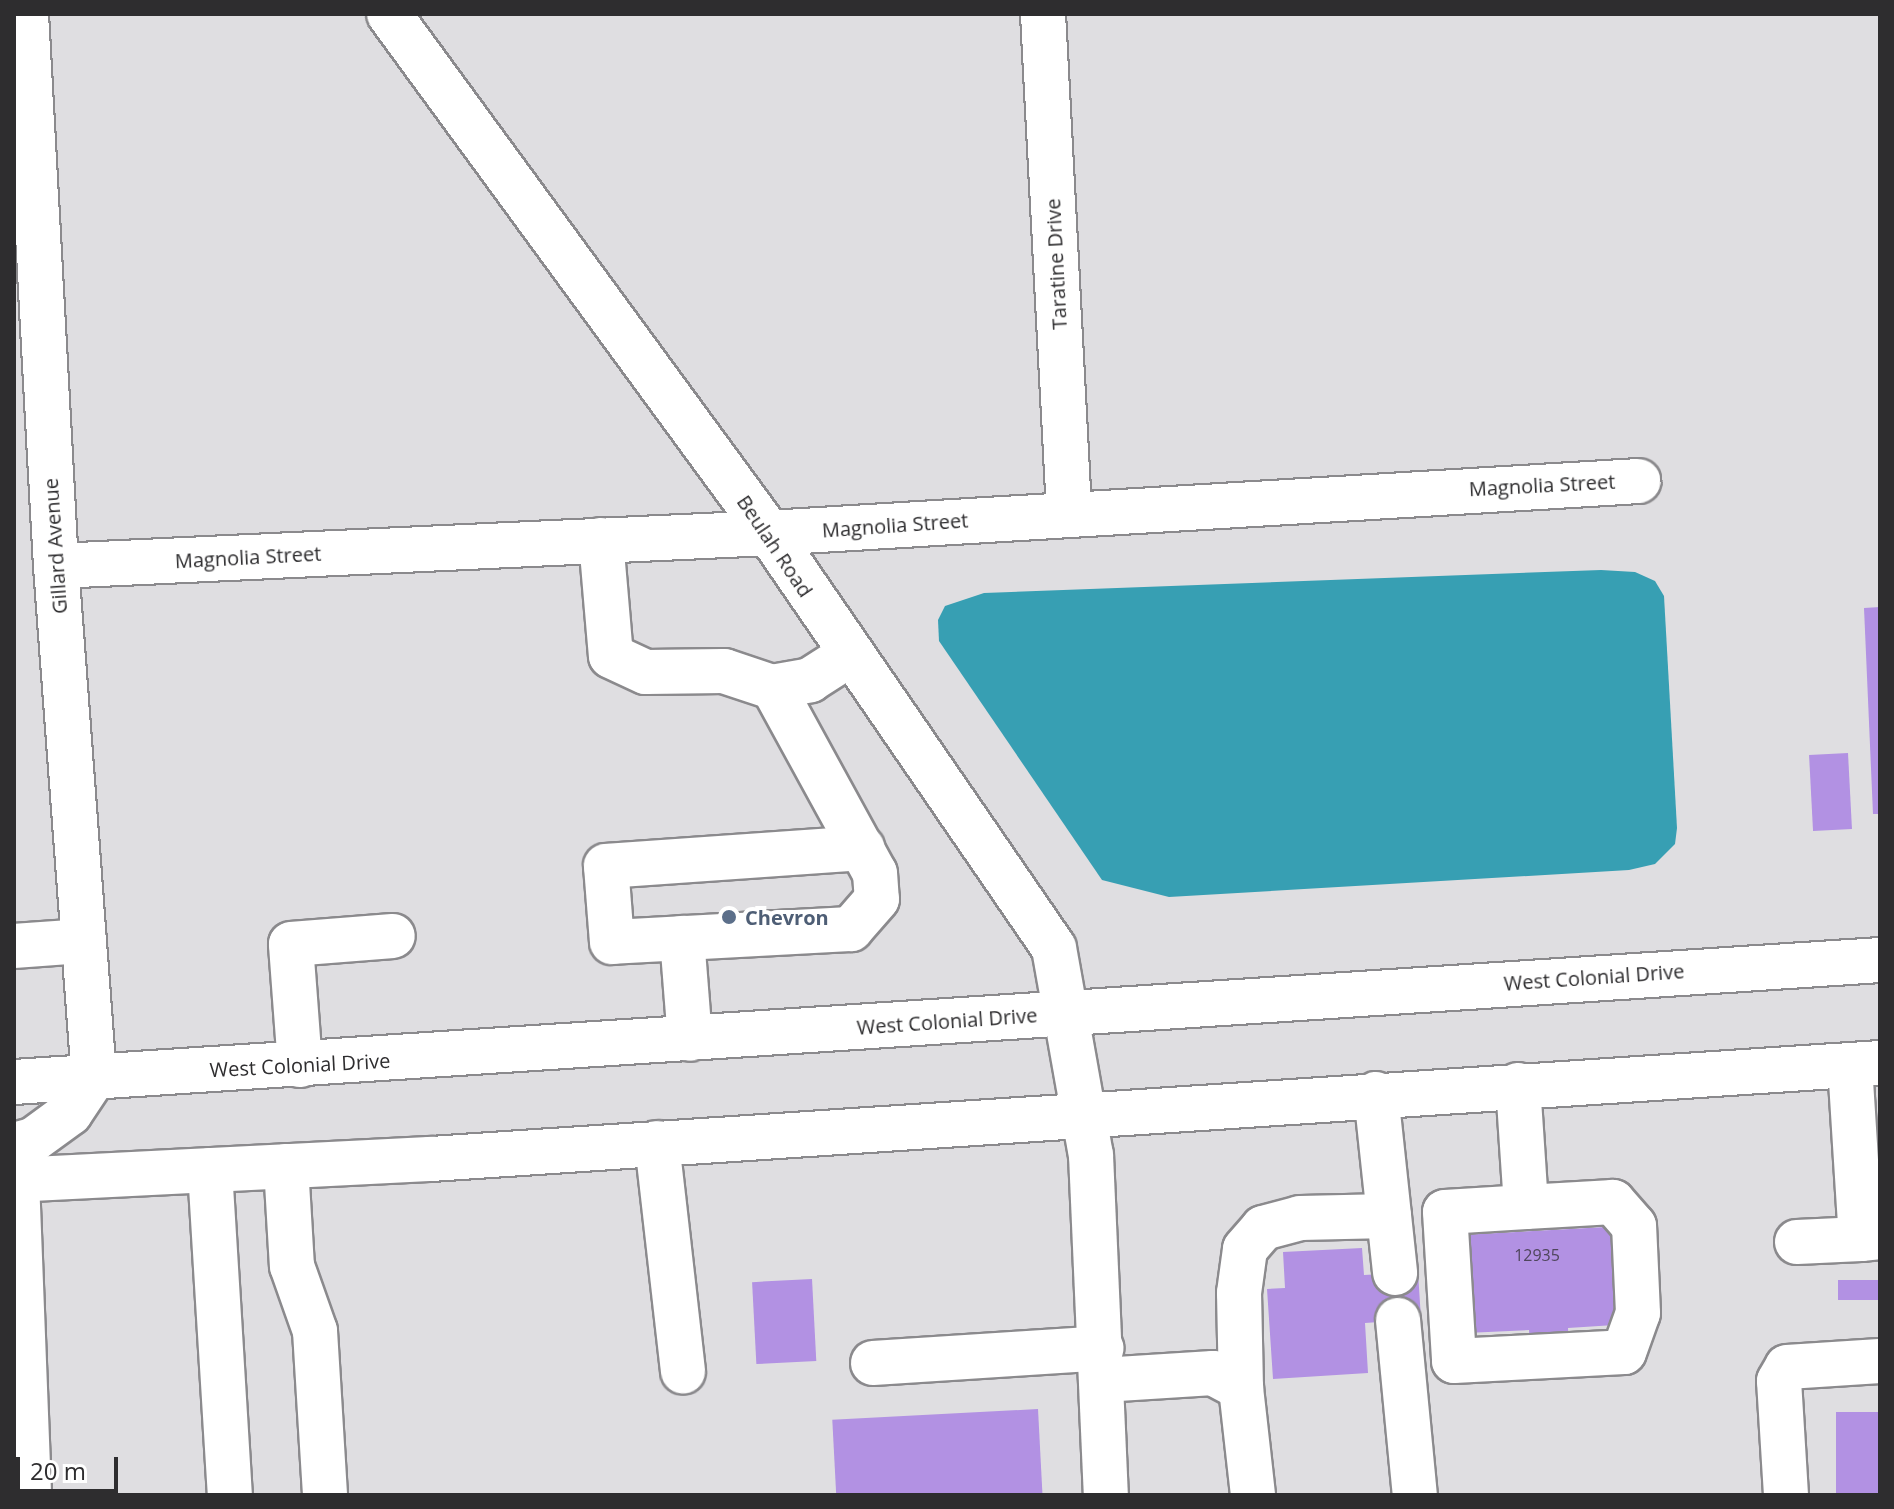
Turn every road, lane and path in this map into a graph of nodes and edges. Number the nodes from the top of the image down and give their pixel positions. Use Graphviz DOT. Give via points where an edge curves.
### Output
graph roads {
  1 [pos="26,14"];
  2 [pos="389,14"];
  3 [pos="1043,14"];
  4 [pos="1638,481"];
  5 [pos="1069,513"];
  6 [pos="769,533"];
  7 [pos="601,540"];
  8 [pos="56,566"];
  9 [pos="849,655"];
  10 [pos="773,687"];
  11 [pos="862,848"];
  12 [pos="393,936"];
  13 [pos="682,938"];
  14 [pos="84,941"];
  15 [pos="14,946"];
  16 [pos="1880,960"];
  17 [pos="1066,1013"];
  18 [pos="690,1039"];
  19 [pos="1865,1064"];
  20 [pos="300,1065"];
  21 [pos="94,1077"];
  22 [pos="14,1082"];
  23 [pos="1518,1085"];
  24 [pos="1376,1094"];
  25 [pos="1084,1113"];
  26 [pos="657,1143"];
  27 [pos="286,1166"];
  28 [pos="15,1169"];
  29 [pos="210,1170"];
  30 [pos="1869,1175"];
  31 [pos="1526,1207"];
  32 [pos="1389,1216"];
  33 [pos="1870,1238"];
  34 [pos="1797,1242"];
  35 [pos="1395,1273"];
  36 [pos="1398,1320"];
  37 [pos="1880,1361"];
  38 [pos="873,1363"];
  39 [pos="1102,1364"];
  40 [pos="683,1372"];
  41 [pos="1241,1388"];
  42 [pos="21,1438"];
  43 [pos="29,1495"];
  44 [pos="230,1495"];
  45 [pos="325,1495"];
  46 [pos="1106,1495"];
  47 [pos="1253,1495"];
  48 [pos="1415,1495"];
  49 [pos="1786,1495"];
  1 -- 8 [label="main road, Gillard Avenue"];
  2 -- 6 [label="main road, Beulah Road"];
  3 -- 5 [label="main road, Taratine Drive"];
  4 -- 5 [label="main road, Magnolia Street"];
  5 -- 6 [label="main road, Magnolia Street"];
  6 -- 7 [label="main road, Magnolia Street"];
  6 -- 9 [label="main road, Beulah Road"];
  7 -- 8 [label="main road, Magnolia Street"];
  7 -- 10 [label="main road" via="611,656 646,672 724,671"];
  8 -- 14 [label="main road, Gillard Avenue"];
  9 -- 10 [label="main road" via="810,680"];
  9 -- 17 [label="main road, Beulah Road" via="1054,948"];
  10 -- 11 [label="main road"];
  11 -- 13 [label="main road" via="875,873 877,899 851,929"];
  11 -- 13 [label="main road" via="606,866 612,942"];
  12 -- 20 [label="main road" via="291,944"];
  13 -- 18 [label="main road"];
  14 -- 15 [label="main road"];
  14 -- 21 [label="main road, Gillard Avenue"];
  16 -- 17 [label="main road, West Colonial Drive"];
  17 -- 18 [label="main road, West Colonial Drive"];
  17 -- 25 [label="main road, Beulah Road"];
  18 -- 20 [label="main road, West Colonial Drive"];
  19 -- 23 [label="main road"];
  19 -- 30 [label="main road"];
  20 -- 21 [label="main road, West Colonial Drive"];
  21 -- 22 [label="main road, West Colonial Drive"];
  21 -- 28 [label="main road" via="70,1113 33,1140"];
  23 -- 24 [label="main road"];
  23 -- 31 [label="main road"];
  24 -- 25 [label="main road"];
  24 -- 32 [label="main road"];
  25 -- 26 [label="main road"];
  25 -- 39 [label="main road, Beulah Road"];
  26 -- 27 [label="main road"];
  26 -- 40 [label="main road"];
  27 -- 29 [label="main road"];
  27 -- 45 [label="main road" via="292,1266 315,1331"];
  28 -- 29 [label="main road"];
  28 -- 42 [label="main road"];
  29 -- 44 [label="main road"];
  30 -- 33 [label="main road"];
  31 -- 31 [label="main road" via="1445,1212 1454,1361 1624,1352 1638,1313 1634,1226 1613,1202"];
  32 -- 35 [label="main road"];
  32 -- 41 [label="main road" via="1300,1218 1263,1228 1245,1249 1239,1293"];
  33 -- 34 [label="main road"];
  36 -- 48 [label="main road"];
  37 -- 49 [label="main road" via="1787,1367 1779,1381"];
  38 -- 39 [label="main road"];
  39 -- 41 [label="main road" via="1213,1373"];
  39 -- 46 [label="main road, Beulah Road"];
  41 -- 47 [label="main road"];
  42 -- 43 [label="main road"];
}
